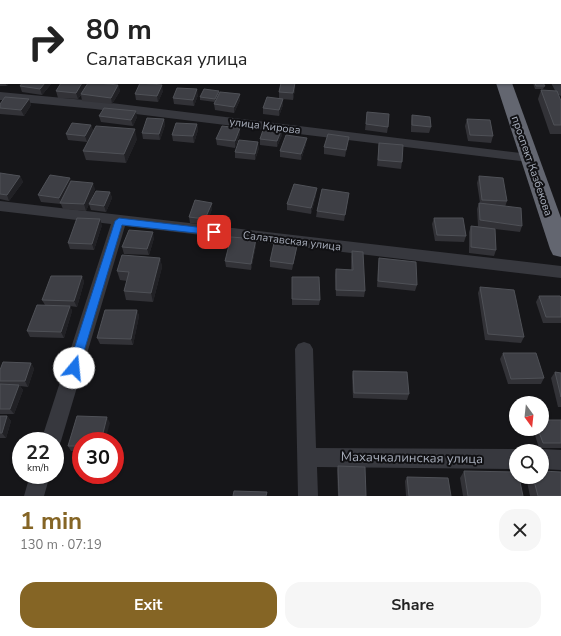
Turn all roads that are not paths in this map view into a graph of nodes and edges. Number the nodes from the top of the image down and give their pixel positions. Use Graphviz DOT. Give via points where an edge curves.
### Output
graph roads {
  1 [pos="504,84"];
  2 [pos="513,84"];
  3 [pos="0,96"];
  4 [pos="529,158"];
  5 [pos="0,206"];
  6 [pos="561,214"];
  7 [pos="119,221"];
  8 [pos="561,249"];
  9 [pos="561,272"];
  10 [pos="304,349"];
  11 [pos="54,432"];
  12 [pos="308,457"];
  13 [pos="509,459"];
  14 [pos="549,459"];
  15 [pos="561,460"];
  16 [pos="37,484"];
  17 [pos="34,496"];
  18 [pos="308,496"];
  1 -- 4 [label="highway, проспект Казбекова"];
  2 -- 6 [label="highway, проспект Казбекова"];
  3 -- 4 [label="street, улица Кирова" via="95,105"];
  4 -- 8 [label="highway, проспект Казбекова"];
  5 -- 7 [label="street, Салатавская улица"];
  7 -- 9 [label="street, Салатавская улица"];
  7 -- 11 [label="street"];
  10 -- 12 [label="street"];
  12 -- 13 [label="street, Махачкалинская улица"];
  12 -- 18 [label="street"];
  14 -- 15 [label="street"];
  16 -- 17 [label="street"];
}
